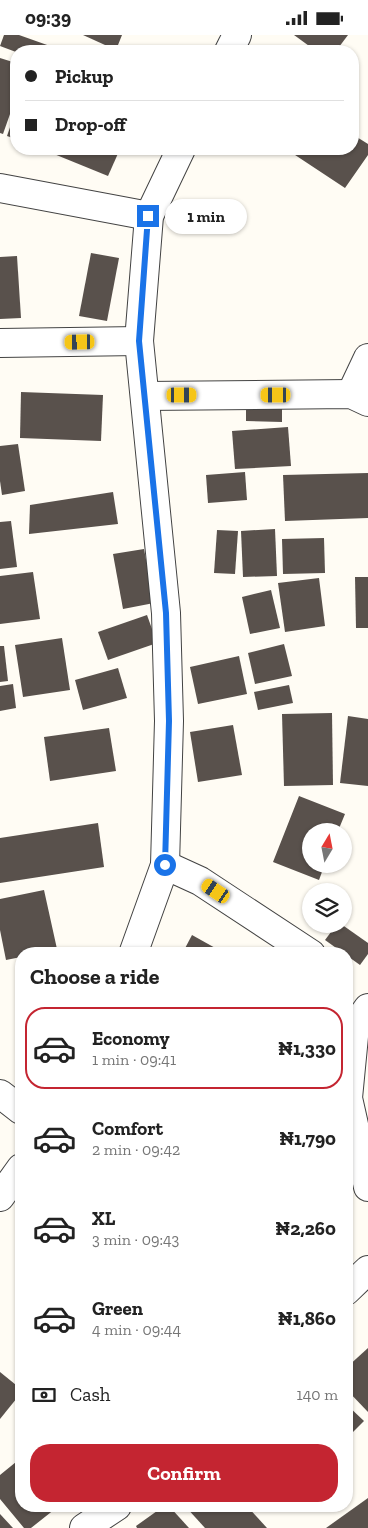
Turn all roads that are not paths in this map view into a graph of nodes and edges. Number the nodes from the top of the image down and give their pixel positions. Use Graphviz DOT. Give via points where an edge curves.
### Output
graph roads {
  1 [pos="178,155"];
  2 [pos="0,188"];
  3 [pos="148,216"];
  4 [pos="139,341"];
  5 [pos="0,343"];
  6 [pos="368,358"];
  7 [pos="145,396"];
  8 [pos="359,398"];
  9 [pos="165,865"];
  10 [pos="136,947"];
  11 [pos="299,947"];
  12 [pos="356,1015"];
  13 [pos="353,1046"];
  14 [pos="0,1094"];
  15 [pos="15,1105"];
  16 [pos="353,1120"];
  17 [pos="15,1177"];
  18 [pos="368,1187"];
  19 [pos="0,1197"];
  20 [pos="368,1270"];
  21 [pos="353,1284"];
  22 [pos="108,1512"];
  23 [pos="84,1528"];
  1 -- 3 [label="street"];
  2 -- 3 [label="street"];
  3 -- 4 [label="street"];
  4 -- 5 [label="street"];
  4 -- 7 [label="street"];
  6 -- 8 [label="street"];
  7 -- 8 [label="street"];
  7 -- 9 [label="street" via="166,613 169,721"];
  9 -- 10 [label="street"];
  9 -- 11 [label="street" via="200,881"];
  12 -- 13 [label="street"];
  14 -- 15 [label="street"];
  16 -- 18 [label="street"];
  17 -- 19 [label="street"];
  20 -- 21 [label="street"];
  22 -- 23 [label="street"];
}
